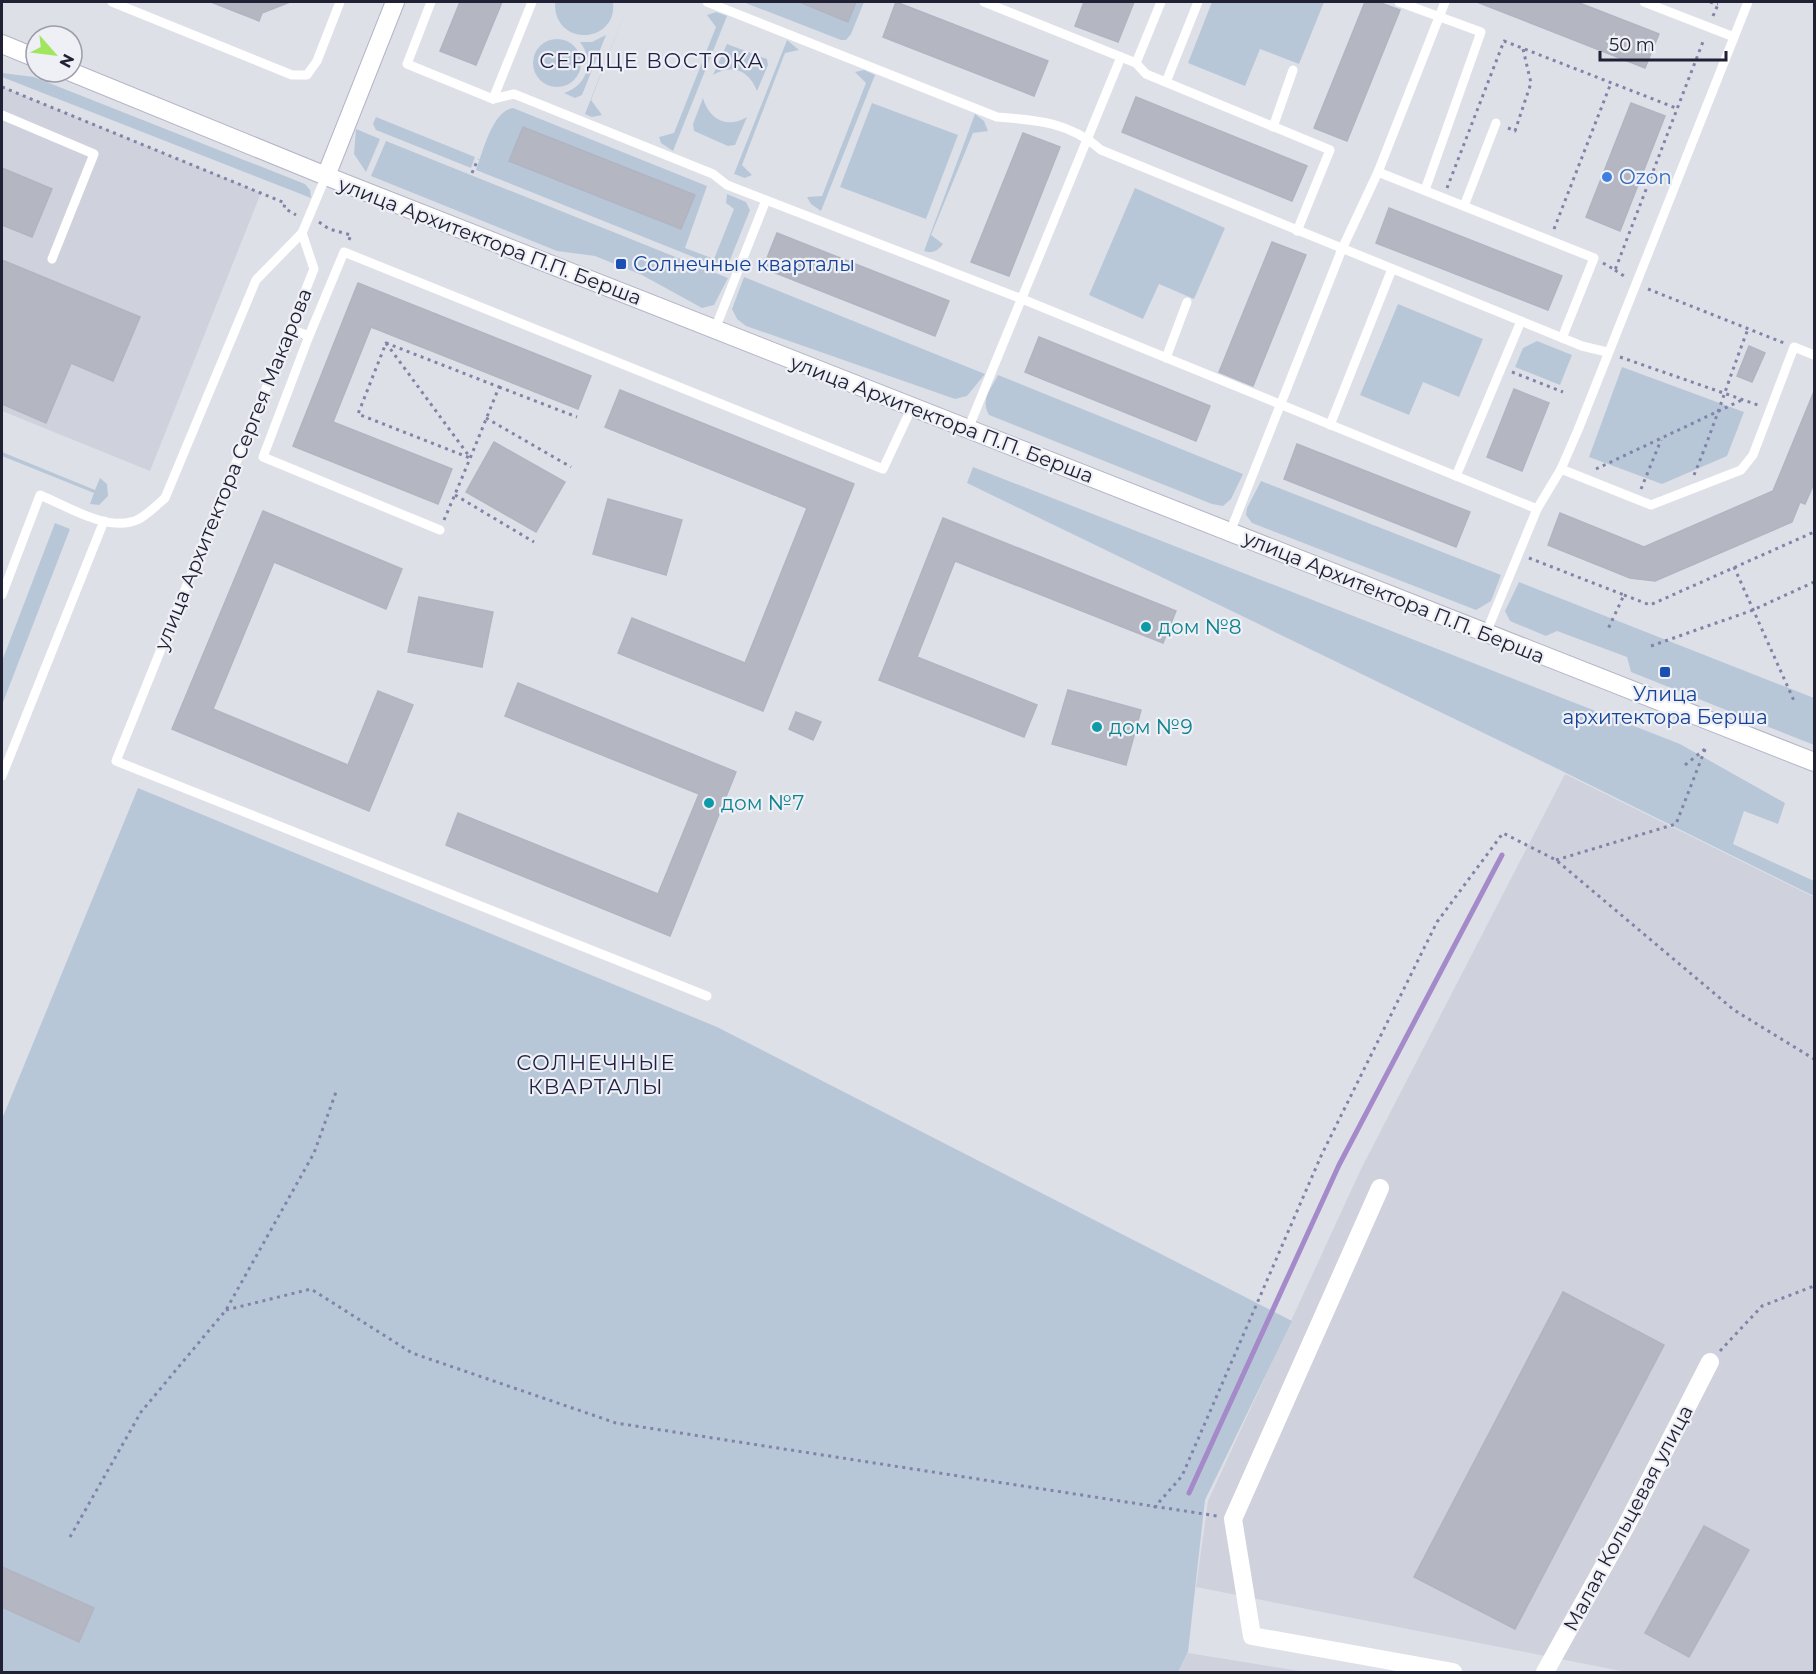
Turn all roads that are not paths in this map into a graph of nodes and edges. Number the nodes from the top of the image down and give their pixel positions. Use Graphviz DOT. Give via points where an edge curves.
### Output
graph roads {
  1 [pos="112,2"];
  2 [pos="340,2"];
  3 [pos="395,2"];
  4 [pos="431,2"];
  5 [pos="532,2"];
  6 [pos="707,2"];
  7 [pos="984,2"];
  8 [pos="1161,2"];
  9 [pos="1198,2"];
  10 [pos="1399,2"];
  11 [pos="1445,2"];
  12 [pos="1644,2"];
  13 [pos="1748,2"];
  14 [pos="1439,16"];
  15 [pos="1734,37"];
  16 [pos="2,44"];
  17 [pos="24,53"];
  18 [pos="1121,57"];
  19 [pos="1136,63"];
  20 [pos="1293,70"];
  21 [pos="84,77"];
  22 [pos="1166,82"];
  23 [pos="493,99"];
  24 [pos="2,115"];
  25 [pos="1496,123"];
  26 [pos="1273,126"];
  27 [pos="1088,138"];
  28 [pos="1378,172"];
  29 [pos="326,176"];
  30 [pos="1425,190"];
  31 [pos="766,200"];
  32 [pos="1464,206"];
  33 [pos="1297,231"];
  34 [pos="302,232"];
  35 [pos="1342,249"];
  36 [pos="52,259"];
  37 [pos="1392,269"];
  38 [pos="1022,299"];
  39 [pos="1187,302"];
  40 [pos="1521,321"];
  41 [pos="290,329"];
  42 [pos="715,330"];
  43 [pos="309,336"];
  44 [pos="1562,338"];
  45 [pos="1606,352"];
  46 [pos="1815,355"];
  47 [pos="1166,358"];
  48 [pos="1279,404"];
  49 [pos="912,407"];
  50 [pos="1330,425"];
  51 [pos="968,429"];
  52 [pos="1561,469"];
  53 [pos="1456,476"];
  54 [pos="1537,509"];
  55 [pos="104,521"];
  56 [pos="440,530"];
  57 [pos="1230,532"];
  58 [pos="2,595"];
  59 [pos="1486,633"];
  60 [pos="1815,762"];
  61 [pos="2,776"];
  62 [pos="706,996"];
  63 [pos="1380,1188"];
  64 [pos="1710,1362"];
  65 [pos="1454,1672"];
  66 [pos="1545,1672"];
  1 -- 2 [label="lane" via="292,75 307,75 317,61"];
  3 -- 29 [label="street"];
  4 -- 23 [label="lane" via="407,64"];
  5 -- 23 [label="lane"];
  6 -- 27 [label="lane" via="997,117 1045,120"];
  7 -- 18 [label="lane"];
  8 -- 19 [label="lane"];
  9 -- 22 [label="lane"];
  10 -- 14 [label="lane"];
  11 -- 14 [label="lane"];
  12 -- 15 [label="lane"];
  13 -- 15 [label="lane"];
  14 -- 28 [label="lane"];
  14 -- 30 [label="lane" via="1481,32"];
  15 -- 45 [label="lane"];
  16 -- 17 [label="street"];
  18 -- 19 [label="lane"];
  18 -- 27 [label="lane"];
  19 -- 22 [label="lane" via="1146,74"];
  20 -- 26 [label="lane"];
  21 -- 29 [label="street, улица Архитектора П.П. Берша"];
  22 -- 26 [label="lane"];
  23 -- 31 [label="lane" via="514,94 713,174 728,185"];
  24 -- 36 [label="lane" via="94,154"];
  25 -- 32 [label="lane"];
  26 -- 33 [label="lane" via="1330,150"];
  27 -- 33 [label="lane" via="1101,150"];
  27 -- 38 [label="lane"];
  28 -- 30 [label="lane"];
  28 -- 35 [label="lane"];
  29 -- 34 [label="lane"];
  29 -- 42 [label="street, улица Архитектора П.П. Берша"];
  30 -- 32 [label="lane"];
  31 -- 38 [label="lane"];
  31 -- 42 [label="lane"];
  32 -- 44 [label="lane" via="1594,258"];
  33 -- 35 [label="lane"];
  34 -- 41 [label="lane, улица Архитектора Сергея Макарова" via="314,269"];
  34 -- 55 [label="lane" via="256,280 165,498 140,519 125,524"];
  35 -- 37 [label="lane"];
  35 -- 48 [label="lane"];
  37 -- 40 [label="lane"];
  37 -- 50 [label="lane"];
  38 -- 47 [label="lane"];
  38 -- 51 [label="lane"];
  39 -- 47 [label="lane"];
  40 -- 44 [label="lane"];
  40 -- 53 [label="lane"];
  41 -- 43 [label="lane"];
  41 -- 62 [label="lane, улица Архитектора Сергея Макарова" via="116,761"];
  42 -- 49 [label="street, улица Архитектора П.П. Берша"];
  43 -- 49 [label="lane" via="344,252 883,469"];
  43 -- 56 [label="lane" via="263,457"];
  44 -- 45 [label="lane"];
  45 -- 52 [label="lane"];
  46 -- 52 [label="lane" via="1794,347 1753,455 1741,470 1651,505"];
  47 -- 48 [label="lane"];
  48 -- 50 [label="lane"];
  48 -- 57 [label="lane"];
  49 -- 51 [label="street, улица Архитектора П.П. Берша"];
  50 -- 53 [label="lane"];
  51 -- 57 [label="street, улица Архитектора П.П. Берша"];
  52 -- 54 [label="lane"];
  53 -- 54 [label="lane"];
  54 -- 59 [label="lane"];
  55 -- 58 [label="lane" via="40,495"];
  55 -- 61 [label="lane"];
  57 -- 59 [label="street, улица Архитектора П.П. Берша"];
  59 -- 60 [label="street, улица Архитектора П.П. Берша"];
  63 -- 65 [label="street" via="1233,1519 1252,1636"];
  64 -- 66 [label="street, Малая Кольцевая улица"];
}
